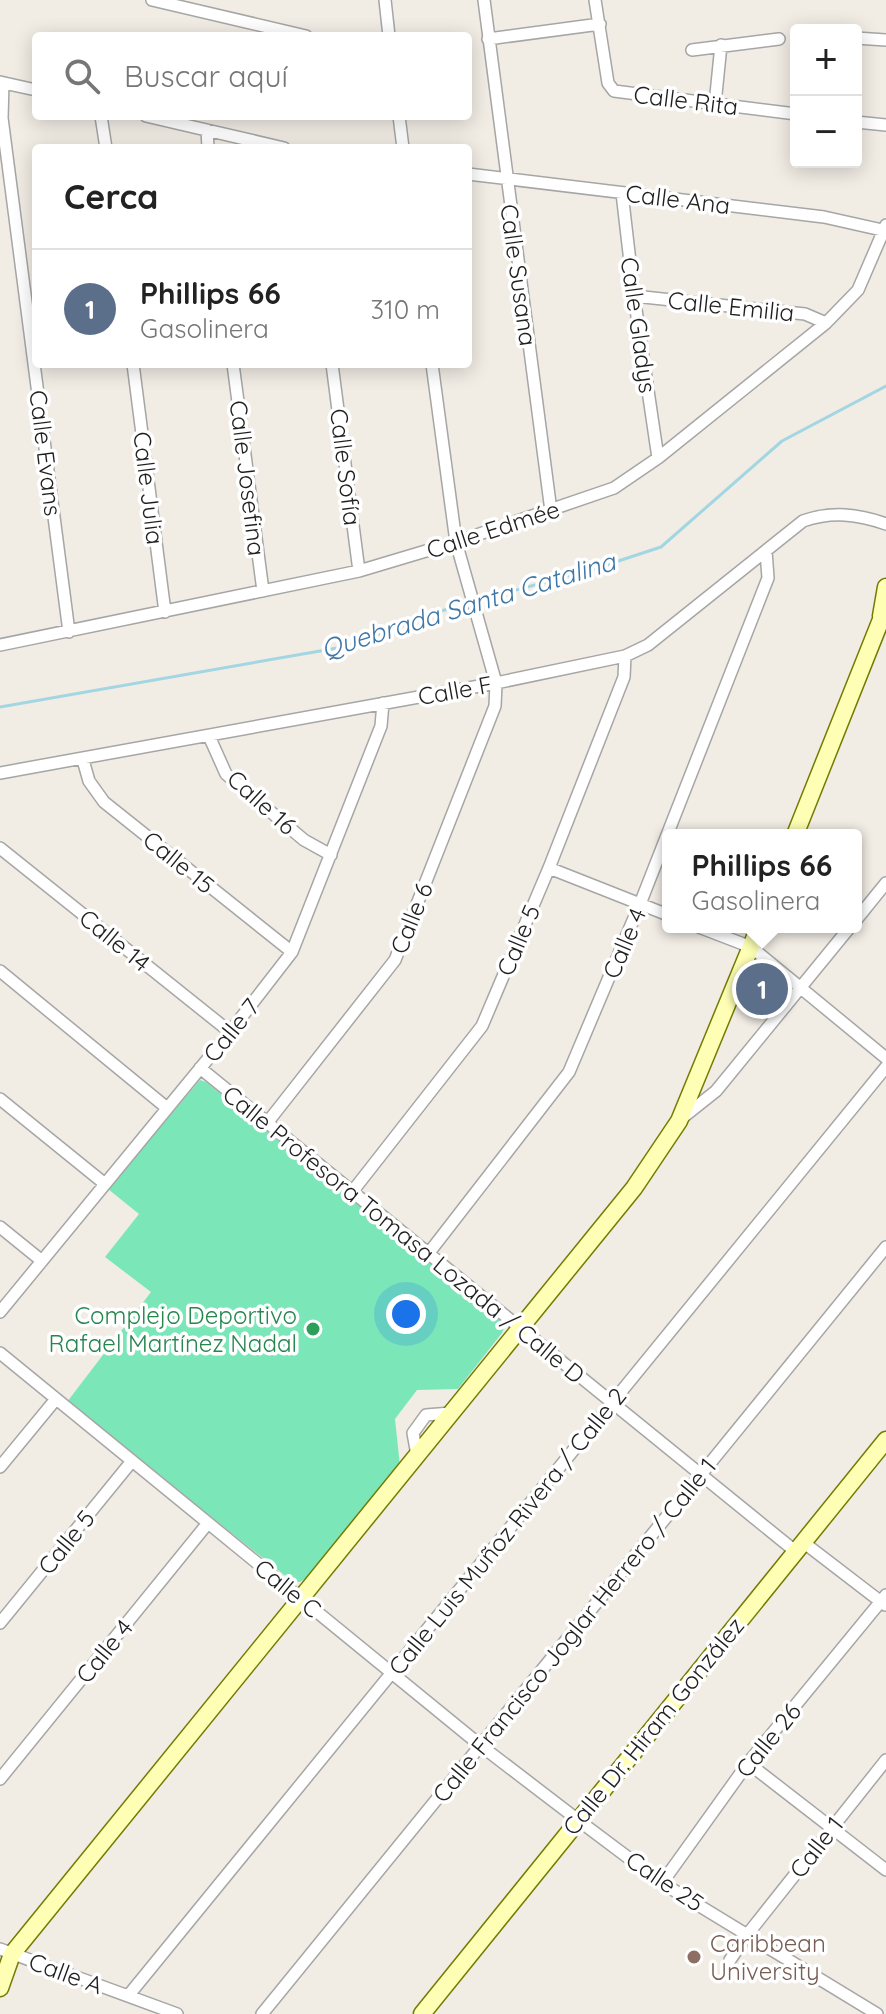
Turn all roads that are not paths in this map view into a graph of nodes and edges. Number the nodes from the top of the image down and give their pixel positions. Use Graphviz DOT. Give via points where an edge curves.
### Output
graph roads {
  1 [pos="152,0"];
  2 [pos="385,0"];
  3 [pos="484,0"];
  4 [pos="595,0"];
  5 [pos="600,24"];
  6 [pos="289,32"];
  7 [pos="389,32"];
  8 [pos="862,38"];
  9 [pos="488,39"];
  10 [pos="779,39"];
  11 [pos="886,40"];
  12 [pos="721,45"];
  13 [pos="692,50"];
  14 [pos="2,82"];
  15 [pos="32,89"];
  16 [pos="715,104"];
  17 [pos="790,113"];
  18 [pos="102,120"];
  19 [pos="163,120"];
  20 [pos="400,120"];
  21 [pos="862,123"];
  22 [pos="886,125"];
  23 [pos="207,130"];
  24 [pos="105,144"];
  25 [pos="208,144"];
  26 [pos="267,144"];
  27 [pos="402,144"];
  28 [pos="472,175"];
  29 [pos="506,179"];
  30 [pos="622,193"];
  31 [pos="885,229"];
  32 [pos="634,296"];
  33 [pos="826,323"];
  34 [pos="32,348"];
  35 [pos="35,368"];
  36 [pos="134,368"];
  37 [pos="234,368"];
  38 [pos="333,368"];
  39 [pos="433,368"];
  40 [pos="658,458"];
  41 [pos="551,511"];
  42 [pos="866,520"];
  43 [pos="886,524"];
  44 [pos="886,532"];
  45 [pos="456,542"];
  46 [pos="766,551"];
  47 [pos="359,571"];
  48 [pos="886,587"];
  49 [pos="263,591"];
  50 [pos="165,612"];
  51 [pos="883,612"];
  52 [pos="69,632"];
  53 [pos="0,645"];
  54 [pos="625,656"];
  55 [pos="496,683"];
  56 [pos="383,703"];
  57 [pos="209,736"];
  58 [pos="83,760"];
  59 [pos="0,773"];
  60 [pos="669,829"];
  61 [pos="797,829"];
  62 [pos="0,848"];
  63 [pos="662,848"];
  64 [pos="331,855"];
  65 [pos="549,868"];
  66 [pos="886,883"];
  67 [pos="640,904"];
  68 [pos="662,913"];
  69 [pos="862,913"];
  70 [pos="715,933"];
  71 [pos="757,933"];
  72 [pos="845,933"];
  73 [pos="751,947"];
  74 [pos="292,952"];
  75 [pos="0,971"];
  76 [pos="800,988"];
  77 [pos="230,1032"];
  78 [pos="886,1058"];
  79 [pos="886,1067"];
  80 [pos="200,1068"];
  81 [pos="0,1099"];
  82 [pos="167,1108"];
  83 [pos="679,1121"];
  84 [pos="267,1123"];
  85 [pos="105,1184"];
  86 [pos="352,1192"];
  87 [pos="0,1227"];
  88 [pos="886,1247"];
  89 [pos="428,1254"];
  90 [pos="42,1261"];
  91 [pos="0,1312"];
  92 [pos="520,1328"];
  93 [pos="0,1353"];
  94 [pos="56,1399"];
  95 [pos="611,1403"];
  96 [pos="886,1440"];
  97 [pos="132,1461"];
  98 [pos="0,1467"];
  99 [pos="700,1475"];
  100 [pos="208,1523"];
  101 [pos="799,1546"];
  102 [pos="301,1597"];
  103 [pos="884,1601"];
  104 [pos="0,1623"];
  105 [pos="391,1673"];
  106 [pos="480,1745"];
  107 [pos="886,1760"];
  108 [pos="748,1763"];
  109 [pos="0,1779"];
  110 [pos="578,1820"];
  111 [pos="831,1827"];
  112 [pos="886,1870"];
  113 [pos="662,1883"];
  114 [pos="747,1935"];
  115 [pos="6,1952"];
  116 [pos="730,1960"];
  117 [pos="0,1988"];
  118 [pos="128,1996"];
  119 [pos="177,2014"];
  120 [pos="262,2014"];
  121 [pos="422,2014"];
  122 [pos="877,2014"];
  1 -- 6 [label="street"];
  2 -- 7 [label="street"];
  3 -- 9 [label="street, Calle Susana"];
  4 -- 5 [label="street"];
  5 -- 9 [label="street"];
  5 -- 16 [label="street, Calle Rita" via="608,83 614,91"];
  8 -- 11 [label="street"];
  9 -- 29 [label="street, Calle Susana"];
  10 -- 12 [label="street"];
  12 -- 13 [label="street"];
  12 -- 16 [label="street"];
  14 -- 15 [label="street"];
  14 -- 34 [label="street, Calle Evans" via="2,118"];
  16 -- 17 [label="street, Calle Rita"];
  18 -- 24 [label="street"];
  19 -- 23 [label="street"];
  20 -- 27 [label="street"];
  21 -- 22 [label="street"];
  23 -- 25 [label="street"];
  23 -- 26 [label="street"];
  28 -- 29 [label="street, Calle Ana"];
  29 -- 30 [label="street, Calle Ana"];
  29 -- 41 [label="street, Calle Susana"];
  30 -- 31 [label="street, Calle Ana"];
  30 -- 32 [label="street, Calle Gladys"];
  31 -- 33 [label="street, Calle Edmée" via="858,290"];
  32 -- 33 [label="street, Calle Emilia" via="805,314"];
  32 -- 40 [label="street, Calle Gladys"];
  33 -- 40 [label="street, Calle Edmée"];
  35 -- 52 [label="street, Calle Evans"];
  36 -- 50 [label="street, Calle Julia"];
  37 -- 49 [label="street, Calle Josefina"];
  38 -- 47 [label="street, Calle Sofía"];
  39 -- 45 [label="street"];
  40 -- 41 [label="street, Calle Edmée" via="614,488"];
  41 -- 45 [label="street, Calle Edmée"];
  42 -- 43 [label="street, Calle F"];
  42 -- 44 [label="street, Calle F"];
  42 -- 46 [label="street, Calle F" via="824,514 803,521"];
  45 -- 47 [label="street, Calle Edmée"];
  45 -- 55 [label="street"];
  46 -- 54 [label="street, Calle F" via="648,645"];
  46 -- 60 [label="street, Calle 4" via="768,578"];
  47 -- 49 [label="street, Calle Edmée"];
  48 -- 51 [label="street"];
  49 -- 50 [label="street, Calle Edmée"];
  50 -- 52 [label="street, Calle Edmée"];
  51 -- 61 [label="street"];
  52 -- 53 [label="street, Calle Edmée"];
  54 -- 55 [label="street, Calle F"];
  54 -- 65 [label="street, Calle 5" via="624,677"];
  55 -- 56 [label="street, Calle F"];
  55 -- 84 [label="street, Calle 6" via="495,706 395,960"];
  56 -- 57 [label="street, Calle F"];
  56 -- 64 [label="street, Calle 7" via="381,726"];
  57 -- 58 [label="street, Calle F"];
  57 -- 64 [label="street, Calle 16" via="226,774 304,840"];
  58 -- 59 [label="street, Calle F"];
  58 -- 74 [label="street, Calle 15" via="89,781 104,802"];
  62 -- 77 [label="street, Calle 14"];
  63 -- 67 [label="street, Calle 4"];
  64 -- 74 [label="street, Calle 7"];
  65 -- 67 [label="street"];
  65 -- 86 [label="street, Calle 5" via="482,1026"];
  66 -- 69 [label="street"];
  67 -- 68 [label="street"];
  67 -- 89 [label="street, Calle 4" via="569,1072"];
  70 -- 73 [label="street"];
  71 -- 73 [label="street"];
  72 -- 76 [label="street"];
  73 -- 76 [label="street"];
  73 -- 83 [label="street"];
  74 -- 77 [label="street, Calle 7"];
  75 -- 82 [label="street"];
  76 -- 78 [label="street"];
  76 -- 83 [label="street" via="716,1091"];
  77 -- 80 [label="street, Calle 7"];
  79 -- 95 [label="street, Calle Luis Muñoz Rivera / Calle 2"];
  80 -- 82 [label="street, Calle 7"];
  80 -- 84 [label="street, Calle Profesora Tomasa Lozada / Calle D"];
  81 -- 85 [label="street"];
  82 -- 85 [label="street, Calle 7"];
  83 -- 92 [label="street" via="634,1188"];
  84 -- 86 [label="street, Calle Profesora Tomasa Lozada / Calle D"];
  85 -- 90 [label="street, Calle 7"];
  86 -- 89 [label="street, Calle Profesora Tomasa Lozada / Calle D"];
  87 -- 90 [label="street"];
  88 -- 99 [label="street, Calle Francisco Joglar Herrero / Calle 1"];
  89 -- 92 [label="street, Calle Profesora Tomasa Lozada / Calle D"];
  90 -- 91 [label="street, Calle 7"];
  92 -- 95 [label="street, Calle Profesora Tomasa Lozada / Calle D"];
  92 -- 102 [label="street"];
  93 -- 94 [label="street, Calle C"];
  94 -- 97 [label="street, Calle C"];
  94 -- 98 [label="street"];
  95 -- 99 [label="street, Calle Profesora Tomasa Lozada / Calle D"];
  95 -- 105 [label="street, Calle Luis Muñoz Rivera / Calle 2"];
  96 -- 101 [label="street, Calle Dr. Hiram González"];
  97 -- 100 [label="street, Calle C"];
  97 -- 104 [label="street, Calle 5"];
  99 -- 101 [label="street, Calle Profesora Tomasa Lozada / Calle D"];
  99 -- 106 [label="street, Calle Francisco Joglar Herrero / Calle 1"];
  100 -- 102 [label="street, Calle C"];
  100 -- 109 [label="street, Calle 4"];
  101 -- 103 [label="street, Calle Profesora Tomasa Lozada / Calle D"];
  101 -- 110 [label="street, Calle Dr. Hiram González"];
  102 -- 105 [label="street, Calle C"];
  102 -- 115 [label="street"];
  103 -- 108 [label="street, Calle 26"];
  105 -- 106 [label="street, Calle C"];
  105 -- 118 [label="street, Calle Luis Muñoz Rivera / Calle 2"];
  106 -- 110 [label="street, Calle C"];
  106 -- 120 [label="street, Calle Francisco Joglar Herrero / Calle 1"];
  107 -- 111 [label="street, Calle 1"];
  108 -- 111 [label="street"];
  108 -- 113 [label="street, Calle 26"];
  110 -- 113 [label="street, Calle 25"];
  110 -- 121 [label="street, Calle Dr. Hiram González"];
  111 -- 112 [label="street"];
  111 -- 114 [label="street, Calle 1"];
  113 -- 114 [label="street, Calle 25"];
  114 -- 116 [label="street, Calle 1"];
  114 -- 122 [label="street, Calle 25"];
  115 -- 117 [label="street"];
  115 -- 118 [label="street, Calle A"];
  118 -- 119 [label="street, Calle A"];
}
